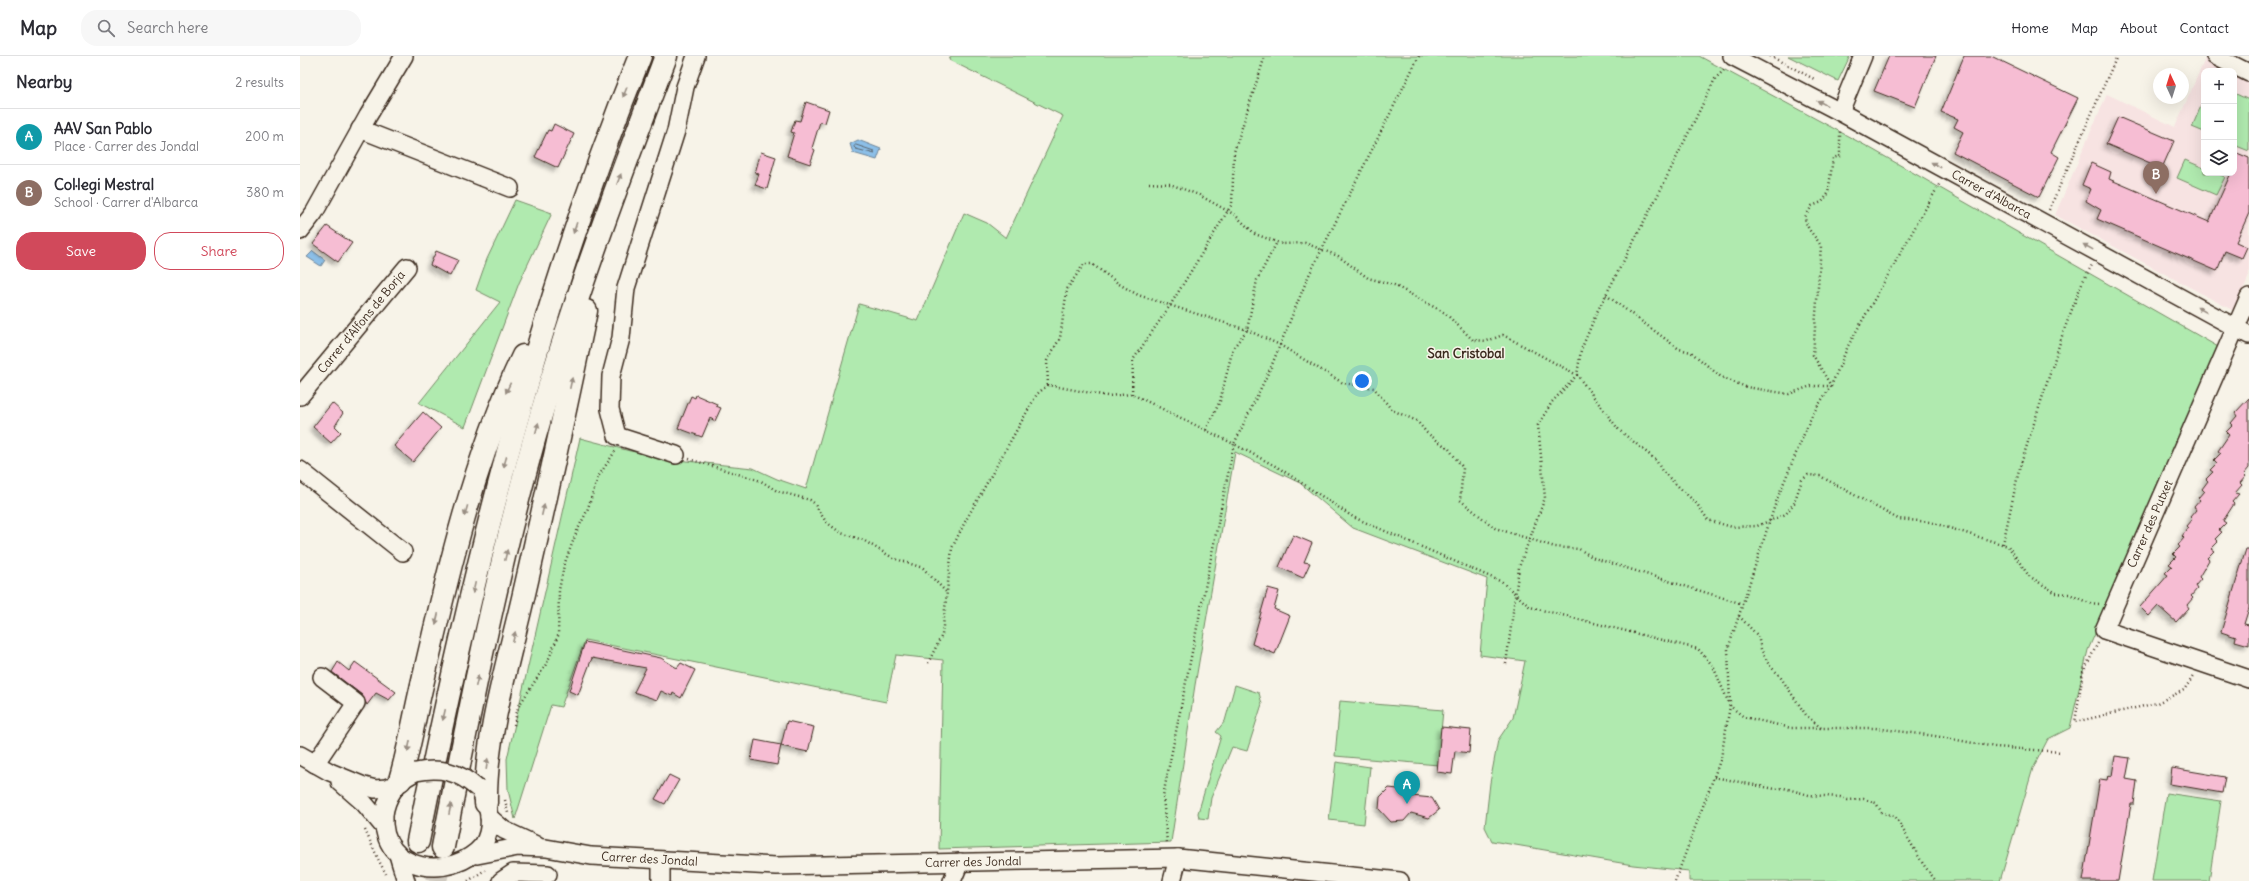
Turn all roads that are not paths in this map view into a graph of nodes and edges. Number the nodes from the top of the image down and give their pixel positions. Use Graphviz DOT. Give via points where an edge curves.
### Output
graph roads {
  1 [pos="404,56"];
  2 [pos="640,56"];
  3 [pos="666,56"];
  4 [pos="696,56"];
  5 [pos="1863,56"];
  6 [pos="2215,56"];
  7 [pos="1734,57"];
  8 [pos="2249,72"];
  9 [pos="1840,112"];
  10 [pos="360,129"];
  11 [pos="510,188"];
  12 [pos="605,216"];
  13 [pos="300,231"];
  14 [pos="407,267"];
  15 [pos="554,290"];
  16 [pos="2249,297"];
  17 [pos="2242,332"];
  18 [pos="300,396"];
  19 [pos="676,455"];
  20 [pos="300,470"];
  21 [pos="403,552"];
  22 [pos="322,677"];
  23 [pos="2249,679"];
  24 [pos="300,754"];
  25 [pos="315,764"];
  26 [pos="330,772"];
  27 [pos="404,779"];
  28 [pos="489,800"];
  29 [pos="384,827"];
  30 [pos="418,841"];
  31 [pos="443,847"];
  32 [pos="549,849"];
  33 [pos="478,855"];
  34 [pos="399,858"];
  35 [pos="1173,858"];
  36 [pos="661,860"];
  37 [pos="960,862"];
  38 [pos="776,874"];
  39 [pos="452,875"];
  40 [pos="1332,878"];
  41 [pos="543,879"];
  42 [pos="406,881"];
  43 [pos="501,881"];
  44 [pos="661,881"];
  45 [pos="952,881"];
  46 [pos="1172,881"];
  47 [pos="1400,881"];
  1 -- 10 [label="street"];
  2 -- 15 [label="highway, one-way" via="588,190"];
  12 -- 3 [label="highway, one-way"];
  4 -- 19 [label="street" via="684,87 676,131 626,288 621,338 611,376 610,409 617,436"];
  5 -- 9 [label="street"];
  6 -- 8 [label="street"];
  9 -- 7 [label="street, Carrer d'Albarca, one-way"];
  17 -- 9 [label="street, Carrer d'Albarca, one-way"];
  10 -- 11 [label="street"];
  10 -- 13 [label="street" via="314,213"];
  28 -- 12 [label="highway, one-way" via="486,776 497,712 563,421"];
  31 -- 12 [label="highway, one-way" via="520,491 564,339"];
  14 -- 18 [label="street, Carrer d'Alfons de Borja"];
  15 -- 27 [label="highway, one-way" via="502,399 475,481 444,590"];
  15 -- 30 [label="highway, one-way" via="498,487 437,744"];
  16 -- 17 [label="street, Carrer des Putxet"];
  17 -- 23 [label="street, Carrer des Putxet" via="2104,630"];
  20 -- 21 [label="street"];
  22 -- 25 [label="street" via="356,703"];
  24 -- 25 [label="street"];
  25 -- 26 [label="street"];
  26 -- 27 [label="street" via="375,789"];
  26 -- 29 [label="street" via="364,803"];
  27 -- 28 [label="street, bridge" via="431,769 448,770 467,778"];
  27 -- 29 [label="street" via="387,802"];
  28 -- 32 [label="street, Carrer des Jondal" via="504,830 521,840"];
  28 -- 33 [label="street" via="486,840"];
  29 -- 34 [label="street" via="388,842"];
  32 -- 33 [label="street, Carrer des Jondal" via="518,847"];
  32 -- 36 [label="street, Carrer des Jondal" via="591,856"];
  32 -- 41 [label="street"];
  33 -- 39 [label="street"];
  34 -- 39 [label="street" via="419,871"];
  34 -- 42 [label="street"];
  35 -- 37 [label="street, Carrer des Jondal"];
  35 -- 40 [label="street, Carrer des Jondal"];
  35 -- 46 [label="street"];
  36 -- 38 [label="street, Carrer des Jondal"];
  36 -- 44 [label="street"];
  37 -- 38 [label="street, Carrer des Jondal"];
  37 -- 45 [label="street"];
  40 -- 47 [label="street, Carrer des Jondal"];
  41 -- 43 [label="street" via="514,873"];
}
